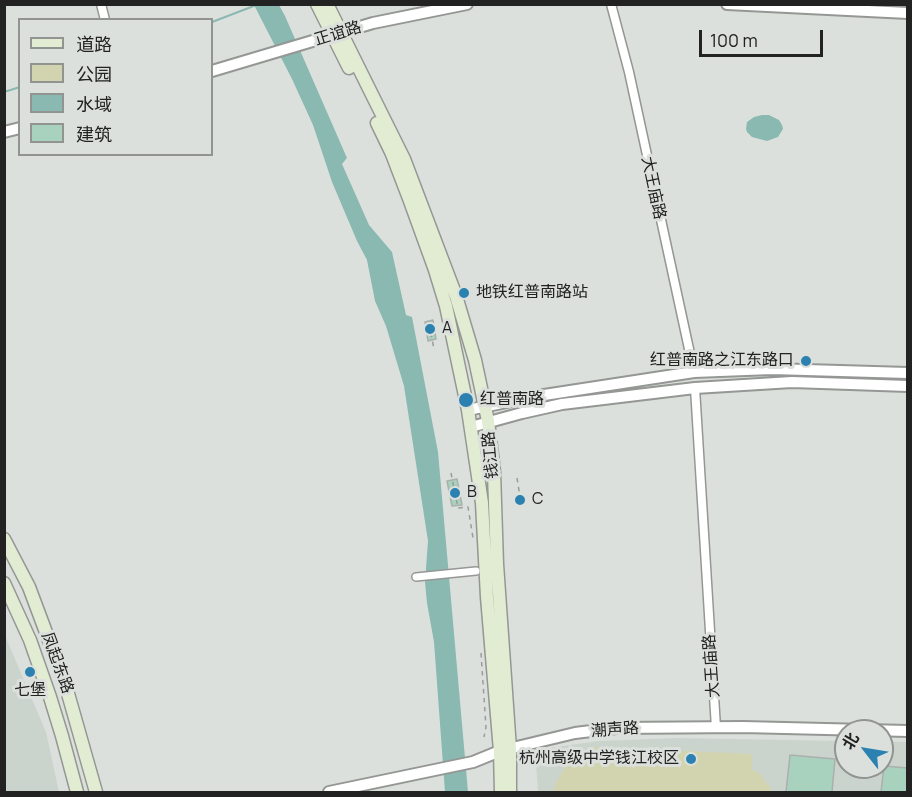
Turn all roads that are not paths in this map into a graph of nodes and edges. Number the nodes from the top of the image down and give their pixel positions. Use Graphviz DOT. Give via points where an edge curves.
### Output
graph roads {
  1 [pos="317,4"];
  2 [pos="327,4"];
  3 [pos="466,4"];
  4 [pos="611,4"];
  5 [pos="727,4"];
  6 [pos="860,8"];
  7 [pos="908,13"];
  8 [pos="337,34"];
  9 [pos="213,71"];
  10 [pos="694,372"];
  11 [pos="908,373"];
  12 [pos="908,386"];
  13 [pos="695,388"];
  14 [pos="485,407"];
  15 [pos="468,410"];
  16 [pos="488,421"];
  17 [pos="471,427"];
  18 [pos="4,540"];
  19 [pos="476,571"];
  20 [pos="416,577"];
  21 [pos="4,583"];
  22 [pos="716,728"];
  23 [pos="908,731"];
  24 [pos="505,750"];
  25 [pos="77,792"];
  26 [pos="96,792"];
  27 [pos="329,792"];
  28 [pos="501,792"];
  29 [pos="510,792"];
  1 -- 8 [label="main road, 钱江路"];
  2 -- 8 [label="main road, 钱江路"];
  3 -- 8 [label="street, 正谊路"];
  4 -- 10 [label="street, 大王庙路"];
  5 -- 6 [label="street"];
  6 -- 7 [label="street"];
  8 -- 9 [label="street, 正谊路"];
  8 -- 14 [label="main road, 钱江路" via="404,159 420,199 462,318"];
  8 -- 15 [label="main road, 钱江路" via="387,145 435,270"];
  10 -- 11 [label="street" via="772,369"];
  10 -- 14 [label="street"];
  12 -- 13 [label="street" via="792,382"];
  13 -- 16 [label="street" via="562,404"];
  13 -- 22 [label="street, 大王庙路"];
  14 -- 15 [label="street"];
  14 -- 16 [label="main road, 钱江路"];
  15 -- 17 [label="main road, 钱江路"];
  16 -- 17 [label="street"];
  16 -- 24 [label="main road, 钱江路" via="494,472"];
  17 -- 24 [label="main road, 钱江路"];
  18 -- 26 [label="main road, 凤起东路" via="29,587 65,683"];
  19 -- 20 [label="street"];
  21 -- 25 [label="main road, 凤起东路" via="50,697"];
  22 -- 23 [label="street, 潮声路"];
  22 -- 24 [label="street, 潮声路" via="616,728"];
  24 -- 27 [label="street, 潮声路" via="473,762"];
  24 -- 28 [label="main road, 钱江路"];
  24 -- 29 [label="main road, 钱江路"];
}
